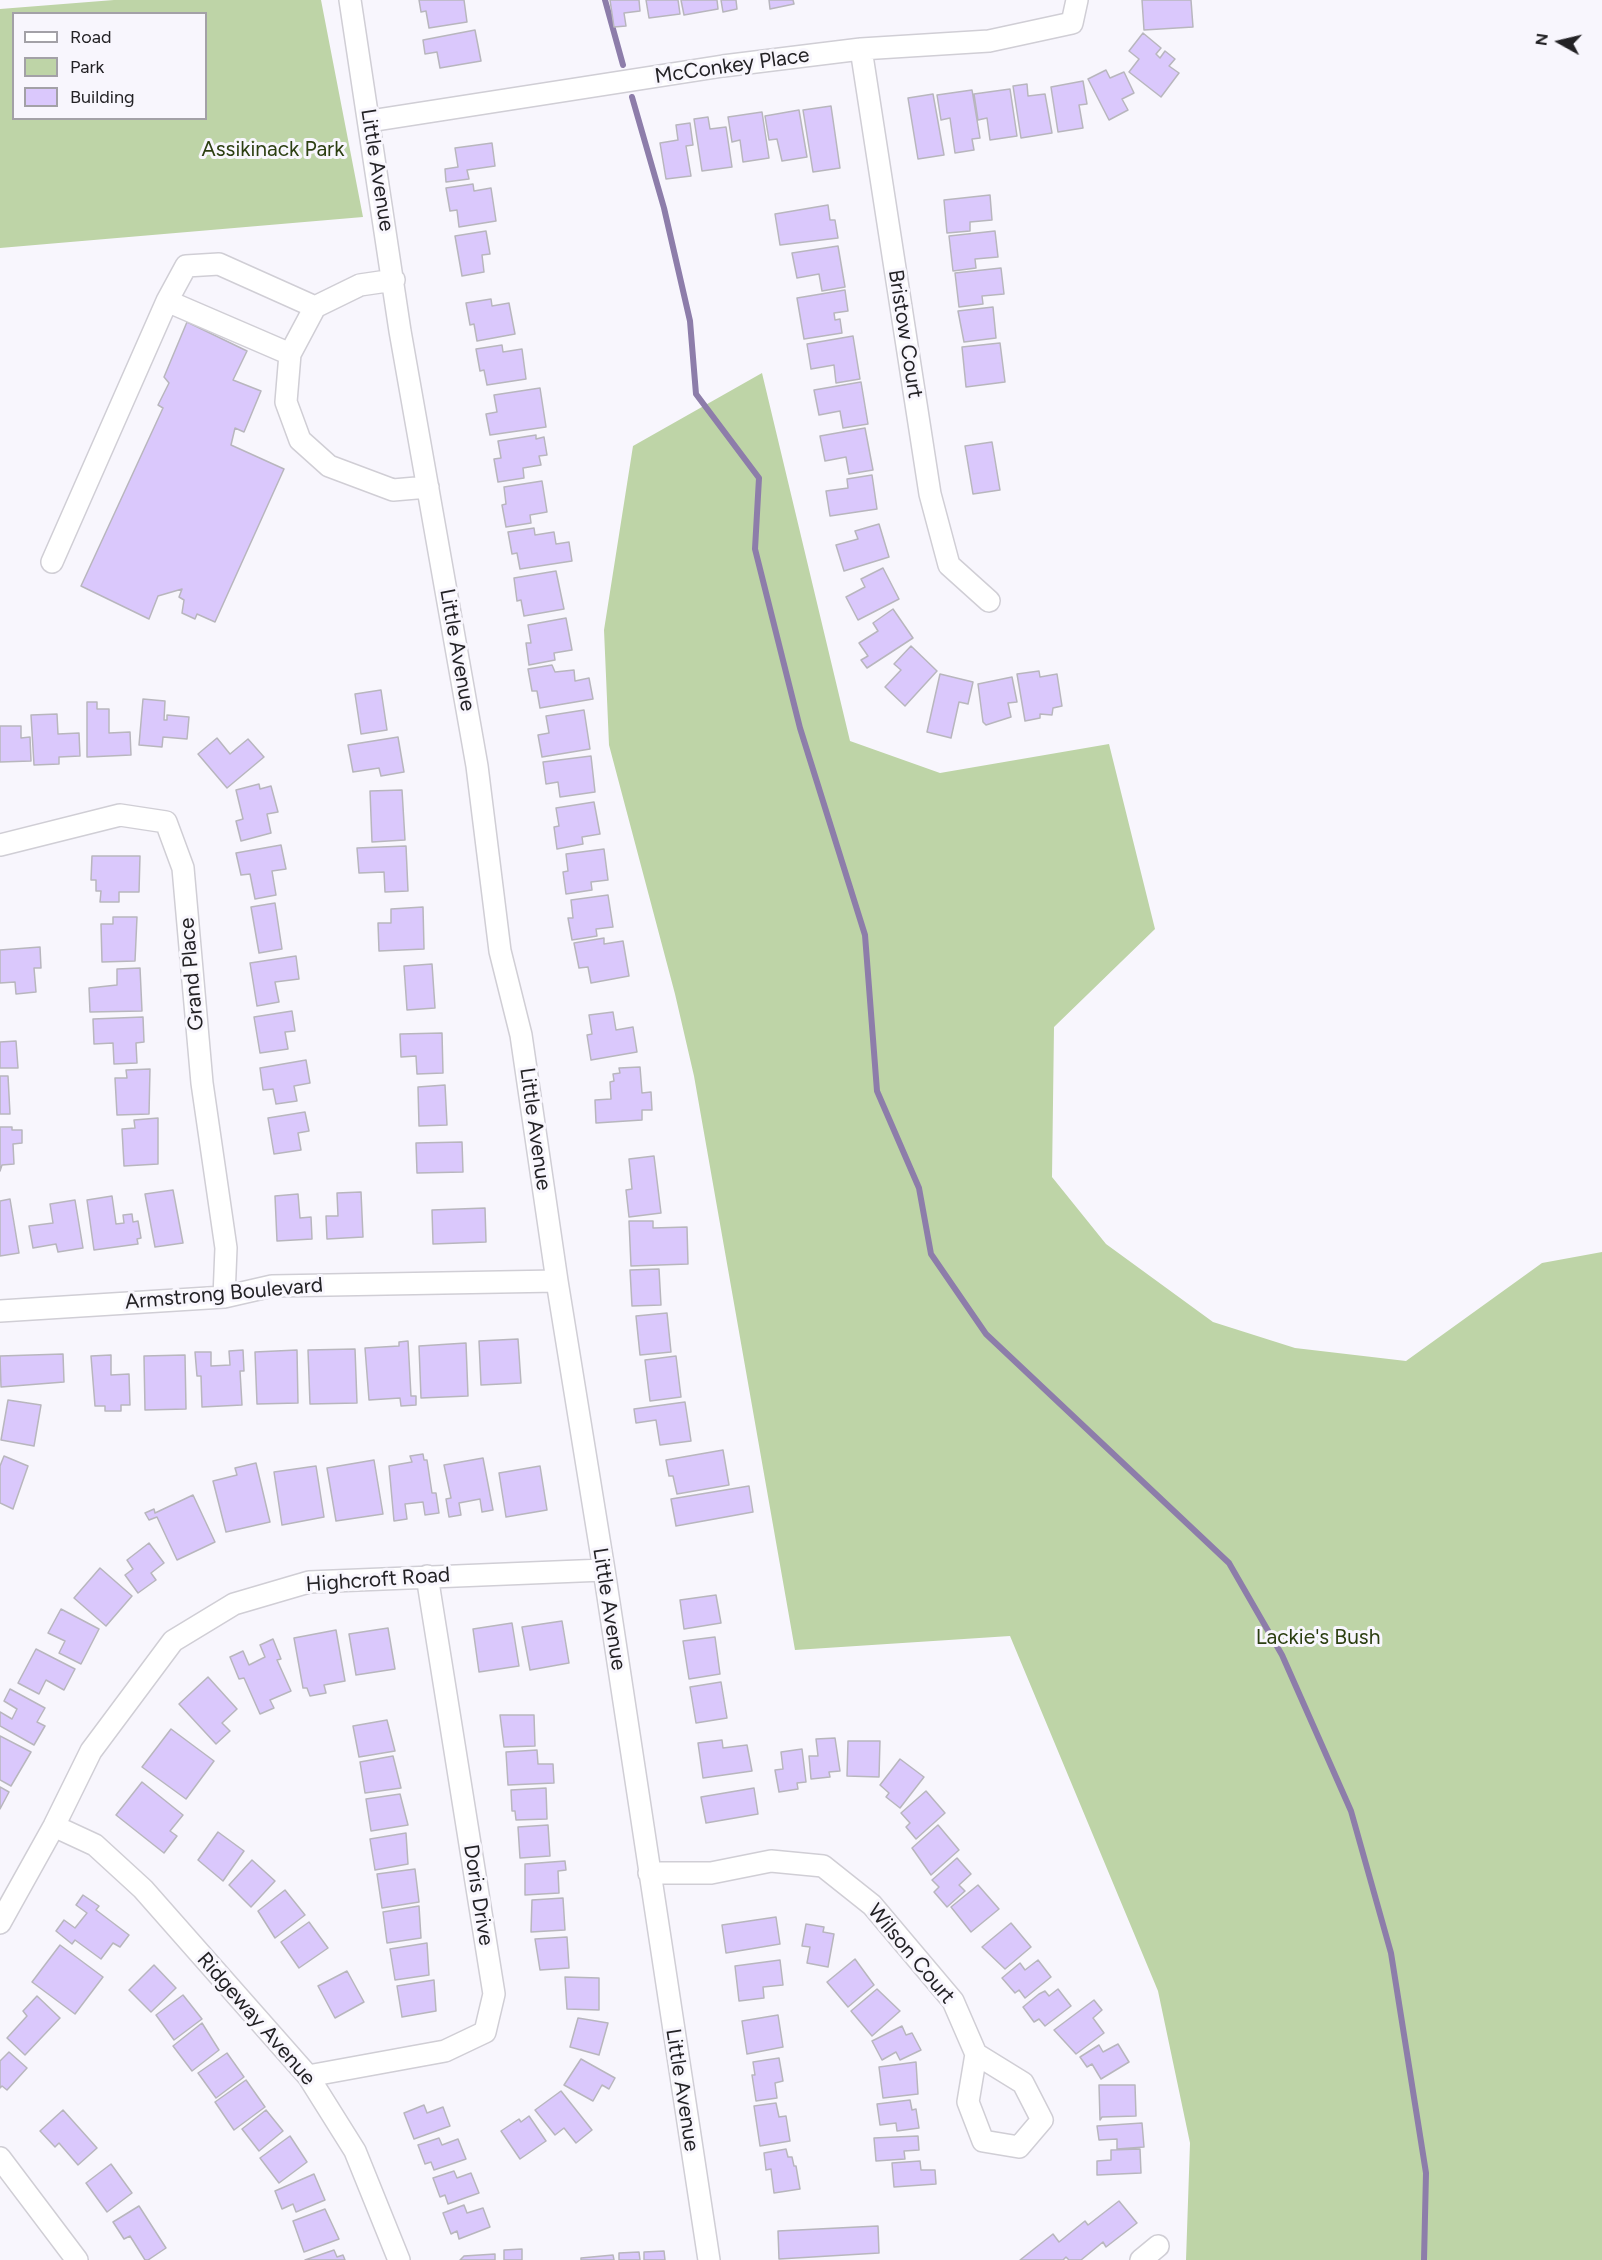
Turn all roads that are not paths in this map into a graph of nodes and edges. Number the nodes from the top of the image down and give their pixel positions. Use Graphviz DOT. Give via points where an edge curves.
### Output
graph roads {
  1 [pos="350,0"];
  2 [pos="1077,0"];
  3 [pos="861,49"];
  4 [pos="370,121"];
  5 [pos="394,280"];
  6 [pos="167,301"];
  7 [pos="315,307"];
  8 [pos="290,354"];
  9 [pos="428,487"];
  10 [pos="52,562"];
  11 [pos="989,601"];
  12 [pos="0,845"];
  13 [pos="557,1281"];
  14 [pos="224,1297"];
  15 [pos="0,1311"];
  16 [pos="604,1570"];
  17 [pos="427,1576"];
  18 [pos="54,1826"];
  19 [pos="649,1873"];
  20 [pos="0,1923"];
  21 [pos="976,2054"];
  22 [pos="308,2076"];
  23 [pos="0,2158"];
  24 [pos="1158,2246"];
  25 [pos="77,2260"];
  26 [pos="399,2260"];
  27 [pos="709,2260"];
  28 [pos="1141,2260"];
  1 -- 4 [label="street, Little Avenue"];
  2 -- 3 [label="street, McConkey Place" via="1072,23 989,40"];
  3 -- 4 [label="street, McConkey Place" via="551,91"];
  3 -- 11 [label="street, Bristow Court" via="930,494 949,565"];
  4 -- 5 [label="street, Little Avenue"];
  5 -- 7 [label="street" via="360,285"];
  5 -- 9 [label="street, Little Avenue"];
  6 -- 7 [label="street" via="186,267 219,264"];
  6 -- 8 [label="street"];
  6 -- 10 [label="street"];
  7 -- 8 [label="street"];
  8 -- 9 [label="street" via="286,402 300,440 328,466 366,481 393,490"];
  9 -- 13 [label="street, Little Avenue" via="477,766 500,951 521,1035"];
  12 -- 14 [label="street, Grand Place" via="120,815 166,822 183,868 202,1083 225,1248"];
  13 -- 14 [label="street, Armstrong Boulevard" via="272,1286"];
  13 -- 16 [label="street, Little Avenue"];
  14 -- 15 [label="street, Armstrong Boulevard"];
  16 -- 17 [label="street, Highcroft Road"];
  16 -- 19 [label="street, Little Avenue"];
  17 -- 18 [label="street, Highcroft Road" via="309,1582 234,1604 173,1641 91,1751"];
  17 -- 22 [label="street, Doris Drive" via="494,1994 485,2032 445,2051"];
  18 -- 20 [label="street, Highcroft Road"];
  18 -- 22 [label="street, Ridgeway Avenue" via="95,1845 143,1889"];
  19 -- 21 [label="street, Wilson Court" via="711,1874 771,1861 823,1866 872,1905 953,2001"];
  19 -- 27 [label="street, Little Avenue"];
  22 -- 26 [label="street, Ridgeway Avenue" via="355,2151"];
  23 -- 25 [label="street"];
  24 -- 28 [label="street"];
}
